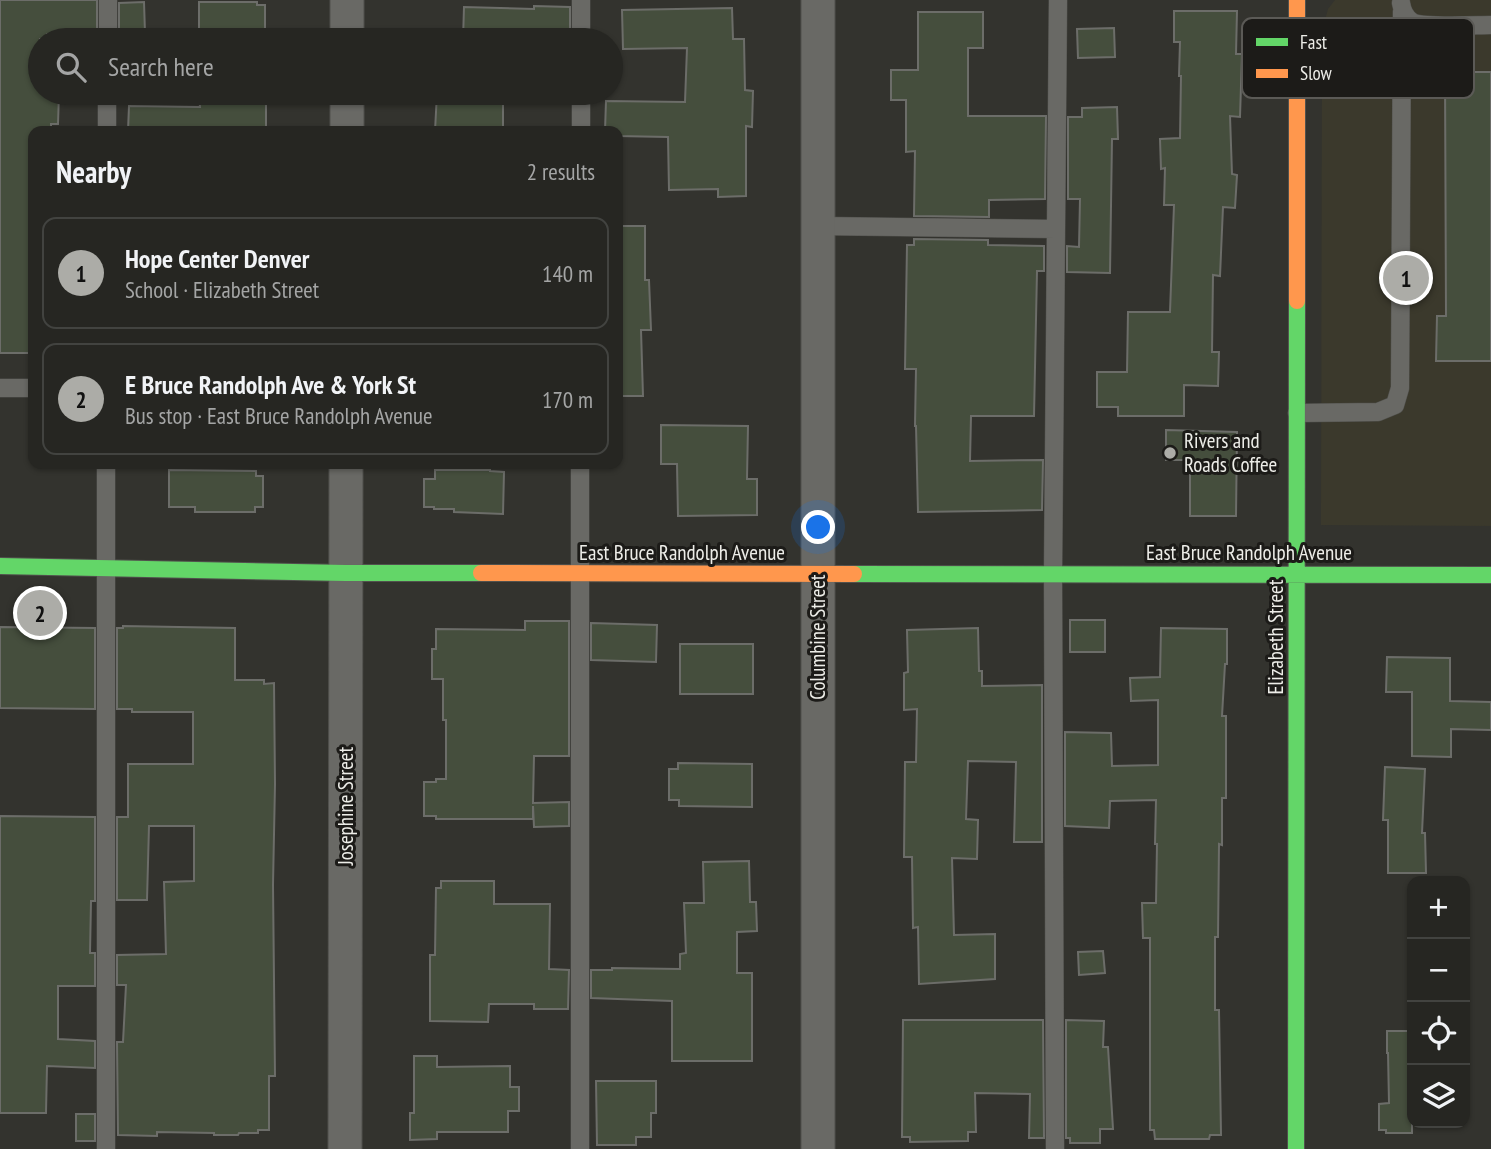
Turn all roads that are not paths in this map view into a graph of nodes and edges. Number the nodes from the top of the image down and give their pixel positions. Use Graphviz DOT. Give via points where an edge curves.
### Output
graph roads {
  1 [pos="108,0"];
  2 [pos="347,0"];
  3 [pos="581,0"];
  4 [pos="818,0"];
  5 [pos="1058,0"];
  6 [pos="1297,0"];
  7 [pos="1297,18"];
  8 [pos="108,28"];
  9 [pos="347,28"];
  10 [pos="581,28"];
  11 [pos="1297,98"];
  12 [pos="1402,98"];
  13 [pos="107,105"];
  14 [pos="347,105"];
  15 [pos="581,105"];
  16 [pos="107,126"];
  17 [pos="346,126"];
  18 [pos="581,126"];
  19 [pos="818,226"];
  20 [pos="1056,229"];
  21 [pos="0,388"];
  22 [pos="28,388"];
  23 [pos="1297,413"];
  24 [pos="106,469"];
  25 [pos="346,469"];
  26 [pos="580,469"];
  27 [pos="0,566"];
  28 [pos="106,569"];
  29 [pos="346,573"];
  30 [pos="580,573"];
  31 [pos="818,573"];
  32 [pos="1053,574"];
  33 [pos="1297,575"];
  34 [pos="1491,575"];
  35 [pos="106,1149"];
  36 [pos="345,1149"];
  37 [pos="580,1149"];
  38 [pos="818,1149"];
  39 [pos="1055,1149"];
  40 [pos="1296,1149"];
  1 -- 8 [label="lane"];
  2 -- 9 [label="street"];
  3 -- 10 [label="lane"];
  4 -- 19 [label="street, Columbine Street"];
  5 -- 20 [label="lane"];
  6 -- 7 [label="street, Elizabeth Street"];
  11 -- 23 [label="street, Elizabeth Street"];
  12 -- 23 [label="lane" via="1400,388 1395,405 1378,412"];
  13 -- 16 [label="lane"];
  14 -- 17 [label="street"];
  15 -- 18 [label="lane"];
  19 -- 20 [label="lane"];
  19 -- 31 [label="street, Columbine Street"];
  20 -- 32 [label="lane"];
  21 -- 22 [label="lane"];
  23 -- 33 [label="street, Elizabeth Street"];
  24 -- 28 [label="lane"];
  25 -- 29 [label="street, Josephine Street"];
  26 -- 30 [label="lane"];
  27 -- 28 [label="street, East Bruce Randolph Avenue"];
  28 -- 29 [label="street, East Bruce Randolph Avenue"];
  28 -- 35 [label="lane"];
  29 -- 30 [label="street, East Bruce Randolph Avenue"];
  29 -- 36 [label="street, Josephine Street"];
  30 -- 31 [label="street, East Bruce Randolph Avenue"];
  30 -- 37 [label="lane"];
  31 -- 32 [label="street, East Bruce Randolph Avenue"];
  31 -- 38 [label="street, Columbine Street"];
  32 -- 33 [label="street, East Bruce Randolph Avenue"];
  32 -- 39 [label="lane"];
  33 -- 34 [label="street, East Bruce Randolph Avenue"];
  33 -- 40 [label="street, Elizabeth Street"];
}
